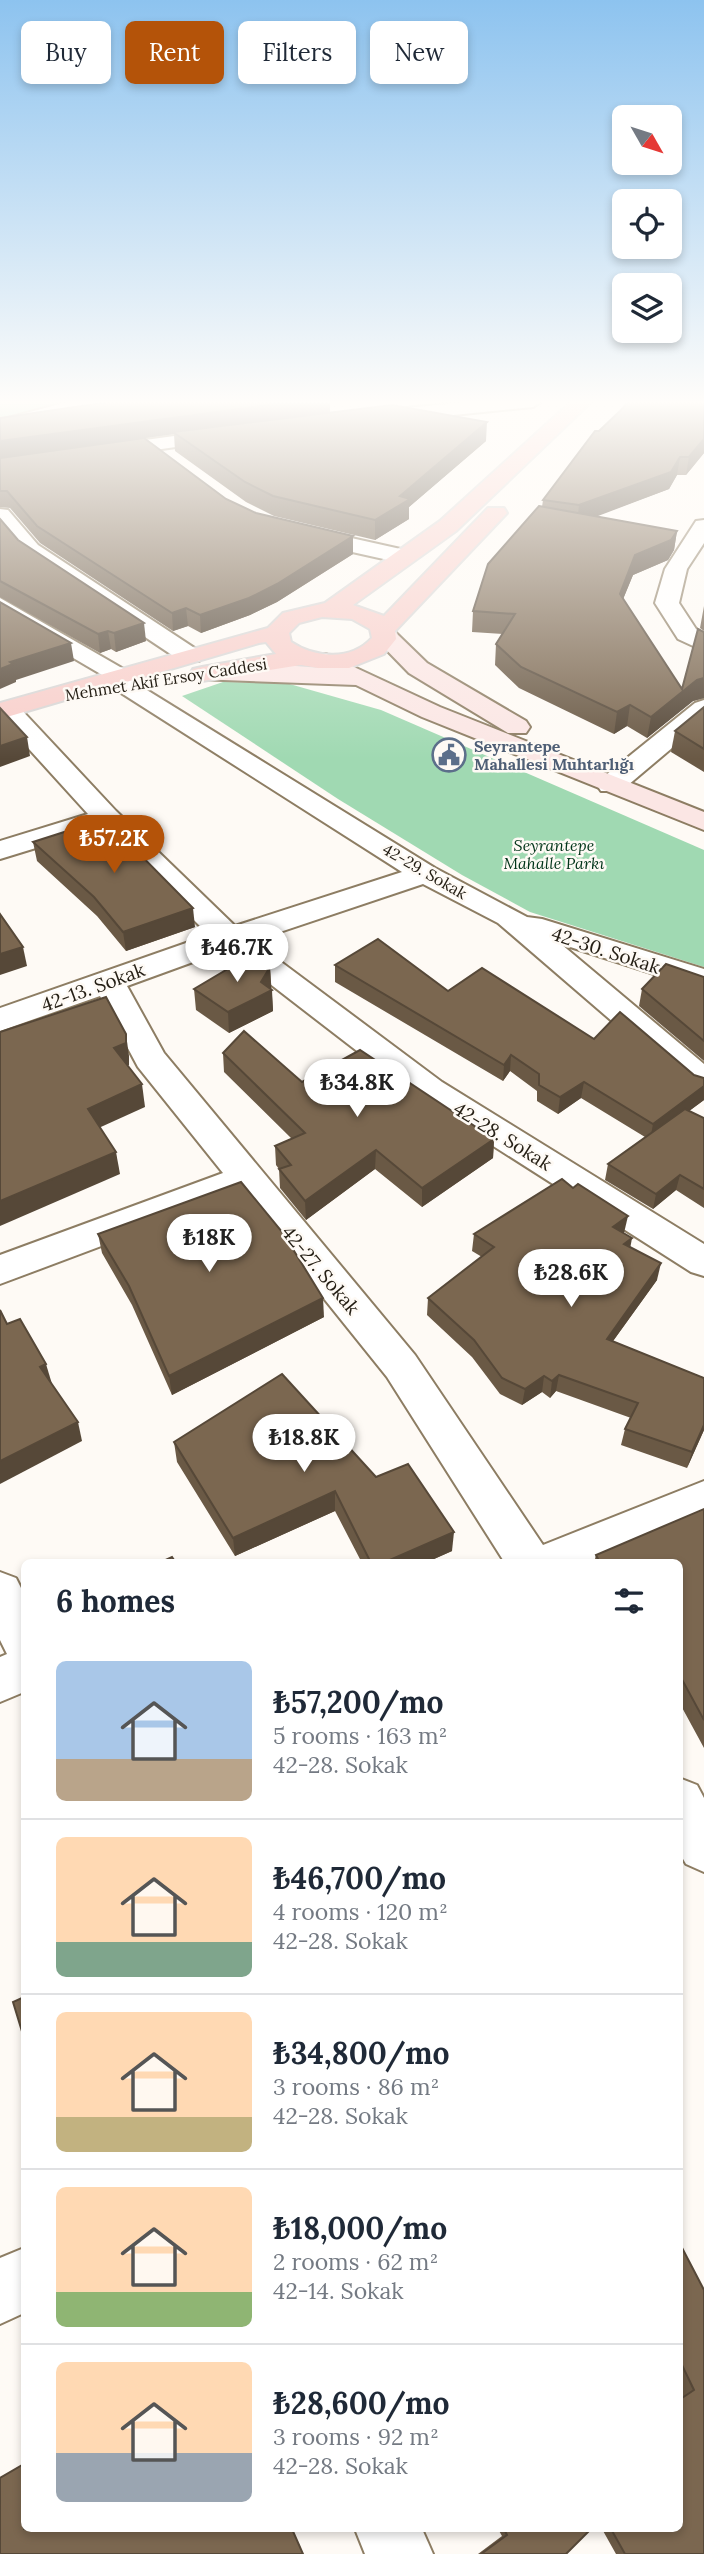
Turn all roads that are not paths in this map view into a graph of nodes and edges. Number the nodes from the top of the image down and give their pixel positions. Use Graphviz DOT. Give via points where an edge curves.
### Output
graph roads {
  1 [pos="3,520"];
  2 [pos="454,520"];
  3 [pos="488,520"];
  4 [pos="704,526"];
  5 [pos="287,529"];
  6 [pos="406,557"];
  7 [pos="0,605"];
  8 [pos="407,608"];
  9 [pos="330,610"];
  10 [pos="384,633"];
  11 [pos="276,634"];
  12 [pos="704,644"];
  13 [pos="314,659"];
  14 [pos="195,665"];
  15 [pos="418,668"];
  16 [pos="365,679"];
  17 [pos="123,681"];
  18 [pos="12,707"];
  19 [pos="704,708"];
  20 [pos="611,785"];
  21 [pos="106,817"];
  22 [pos="704,822"];
  23 [pos="0,850"];
  24 [pos="425,874"];
  25 [pos="509,917"];
  26 [pos="230,938"];
  27 [pos="704,980"];
  28 [pos="108,981"];
  29 [pos="0,1020"];
  30 [pos="704,1082"];
  31 [pos="246,1178"];
  32 [pos="704,1262"];
  33 [pos="0,1270"];
  34 [pos="704,1500"];
  35 [pos="527,1559"];
  36 [pos="558,1559"];
  37 [pos="0,1591"];
  38 [pos="21,1634"];
  39 [pos="21,1670"];
  40 [pos="0,1680"];
  41 [pos="683,1810"];
  42 [pos="704,1846"];
  43 [pos="21,2280"];
  44 [pos="0,2293"];
  45 [pos="389,2532"];
  46 [pos="399,2554"];
  1 -- 14 [label="street" via="20,553"];
  2 -- 6 [label="main road"];
  3 -- 8 [label="main road"];
  4 -- 12 [label="street" via="676,569 667,603 687,634"];
  5 -- 6 [label="street"];
  6 -- 9 [label="main road"];
  7 -- 17 [label="street, 42-29. Sokak"];
  8 -- 10 [label="main road"];
  8 -- 15 [label="street"];
  9 -- 10 [label="main road" via="362,614"];
  9 -- 11 [label="main road" via="291,618"];
  10 -- 13 [label="main road, Mehmet Akif Ersoy Caddesi" via="378,647 368,654"];
  10 -- 15 [label="street"];
  11 -- 13 [label="main road" via="279,645"];
  11 -- 14 [label="main road, Mehmet Akif Ersoy Caddesi" via="257,636"];
  13 -- 14 [label="main road, Mehmet Akif Ersoy Caddesi"];
  13 -- 16 [label="street"];
  14 -- 16 [label="street"];
  14 -- 17 [label="main road, Mehmet Akif Ersoy Caddesi"];
  15 -- 20 [label="street"];
  16 -- 20 [label="street" via="431,712"];
  17 -- 18 [label="main road, Mehmet Akif Ersoy Caddesi"];
  17 -- 24 [label="street, 42-29. Sokak"];
  18 -- 21 [label="street, 42-28. Sokak"];
  19 -- 20 [label="street"];
  20 -- 22 [label="street"];
  21 -- 23 [label="street"];
  21 -- 26 [label="street, 42-28. Sokak"];
  24 -- 25 [label="street, 42-29. Sokak"];
  24 -- 26 [label="street, 42-13. Sokak"];
  25 -- 27 [label="street, 42-30. Sokak"];
  25 -- 30 [label="street, 42-29. Sokak"];
  26 -- 28 [label="street, 42-13. Sokak"];
  26 -- 32 [label="street, 42-28. Sokak" via="430,1090"];
  28 -- 29 [label="street, 42-13. Sokak"];
  28 -- 31 [label="street, 42-27. Sokak" via="150,1059"];
  31 -- 33 [label="street"];
  31 -- 35 [label="street, 42-27. Sokak" via="401,1366"];
  34 -- 36 [label="street"];
  37 -- 38 [label="street"];
  39 -- 40 [label="street"];
  41 -- 42 [label="street"];
  43 -- 44 [label="street"];
  45 -- 46 [label="street"];
}
